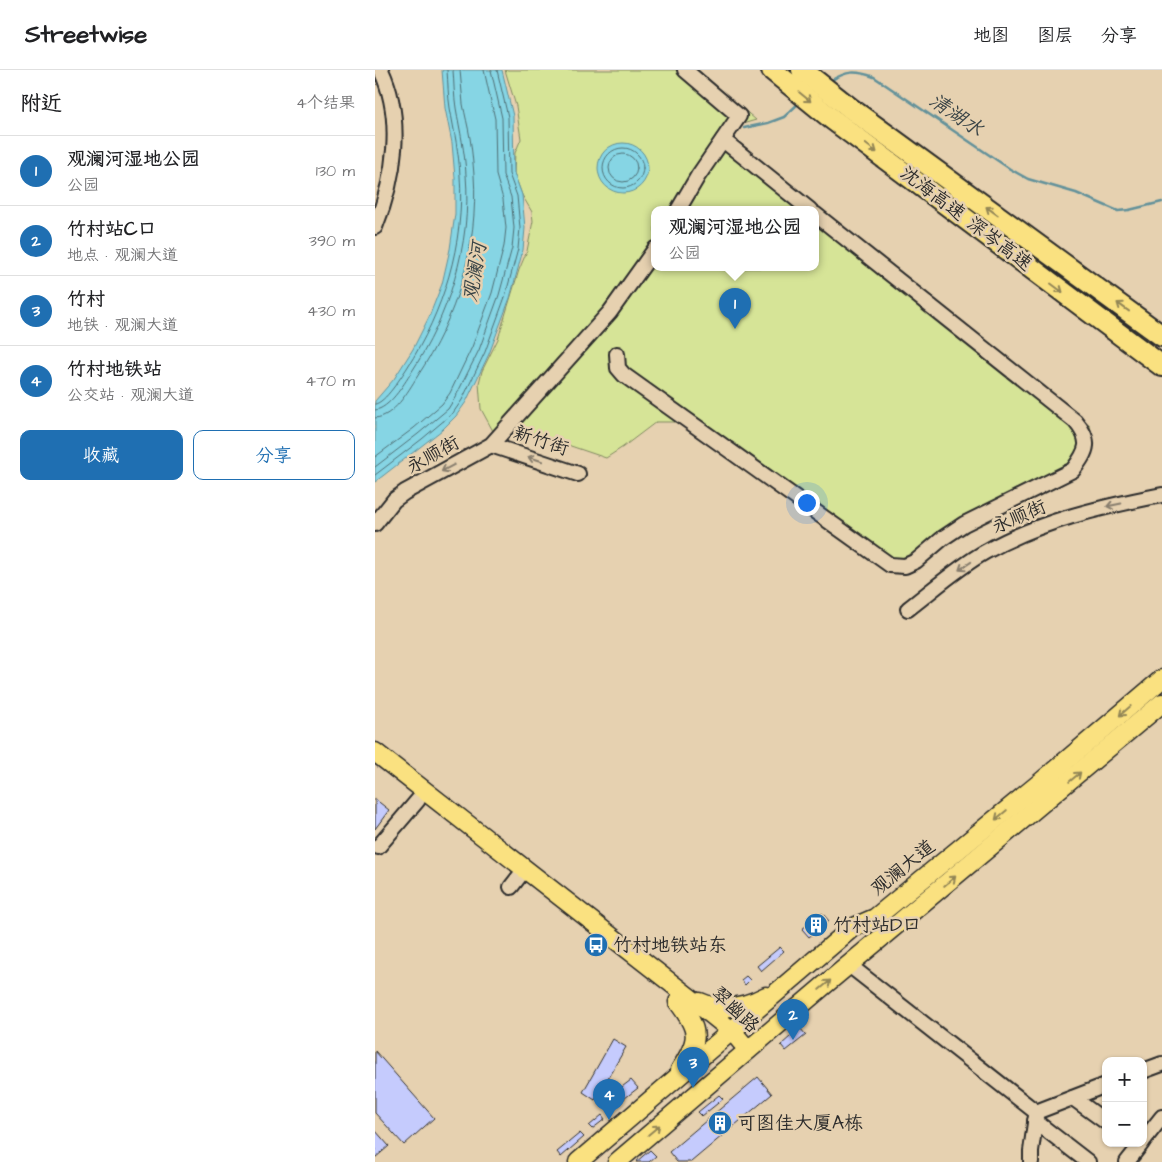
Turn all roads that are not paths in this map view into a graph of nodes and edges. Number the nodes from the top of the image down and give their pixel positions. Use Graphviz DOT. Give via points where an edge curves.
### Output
graph roads {
  1 [pos="381,70"];
  2 [pos="685,70"];
  3 [pos="802,70"];
  4 [pos="775,73"];
  5 [pos="723,140"];
  6 [pos="681,206"];
  7 [pos="805,206"];
  8 [pos="819,217"];
  9 [pos="375,227"];
  10 [pos="651,255"];
  11 [pos="1162,336"];
  12 [pos="617,354"];
  13 [pos="1162,366"];
  14 [pos="491,444"];
  15 [pos="579,474"];
  16 [pos="1162,495"];
  17 [pos="375,524"];
  18 [pos="907,609"];
  19 [pos="1162,679"];
  20 [pos="1162,703"];
  21 [pos="375,752"];
  22 [pos="375,766"];
  23 [pos="418,800"];
  24 [pos="378,847"];
  25 [pos="518,878"];
  26 [pos="849,964"];
  27 [pos="784,986"];
  28 [pos="681,998"];
  29 [pos="728,1034"];
  30 [pos="749,1050"];
  31 [pos="1162,1064"];
  32 [pos="1147,1070"];
  33 [pos="668,1086"];
  34 [pos="1102,1087"];
  35 [pos="1073,1098"];
  36 [pos="1036,1117"];
  37 [pos="1162,1117"];
  38 [pos="1102,1119"];
  39 [pos="1147,1135"];
  40 [pos="1137,1147"];
  41 [pos="1030,1158"];
  42 [pos="577,1162"];
  43 [pos="617,1162"];
  44 [pos="1088,1162"];
  45 [pos="1127,1162"];
  1 -- 9 [label="street" via="393,108 395,144 390,179"];
  2 -- 5 [label="street" via="739,116"];
  11 -- 3 [label="highway, 沈海高速 深岑高速, one-way"];
  4 -- 13 [label="highway, 沈海高速 深岑高速, one-way"];
  5 -- 6 [label="street"];
  5 -- 7 [label="street"];
  8 -- 12 [label="street" via="1075,421 1084,432 1087,445 1073,470 964,524 916,561 905,566 890,565 624,375 618,368"];
  10 -- 14 [label="street, 永顺街" via="610,312"];
  15 -- 14 [label="street, 新竹街, one-way"];
  14 -- 17 [label="street, 永顺街, one-way" via="393,500"];
  16 -- 18 [label="street, 永顺街, one-way" via="1075,514 1002,543 961,568"];
  19 -- 27 [label="main road, 观澜大道, one-way" via="875,918 852,928"];
  26 -- 20 [label="main road, 观澜大道, one-way"];
  21 -- 25 [label="main road, 翠幽路"];
  22 -- 23 [label="main road, 翠幽路"];
  23 -- 24 [label="street"];
  23 -- 25 [label="main road, 翠幽路"];
  25 -- 28 [label="main road, 翠幽路"];
  30 -- 26 [label="main road, 观澜大道, one-way"];
  26 -- 36 [label="street"];
  27 -- 28 [label="main road" via="756,1001 730,1008"];
  27 -- 29 [label="main road, 观澜大道"];
  28 -- 29 [label="main road, 翠幽路"];
  28 -- 33 [label="main road" via="693,1023 695,1040 685,1062"];
  29 -- 30 [label="main road, 翠幽路"];
  29 -- 33 [label="main road, 观澜大道"];
  43 -- 30 [label="main road, 观澜大道, one-way"];
  31 -- 32 [label="street"];
  33 -- 42 [label="main road, 观澜大道"];
  34 -- 35 [label="street"];
  35 -- 36 [label="street"];
  35 -- 38 [label="street"];
  36 -- 41 [label="street"];
  36 -- 44 [label="street"];
  37 -- 39 [label="street"];
  40 -- 45 [label="street"];
}
